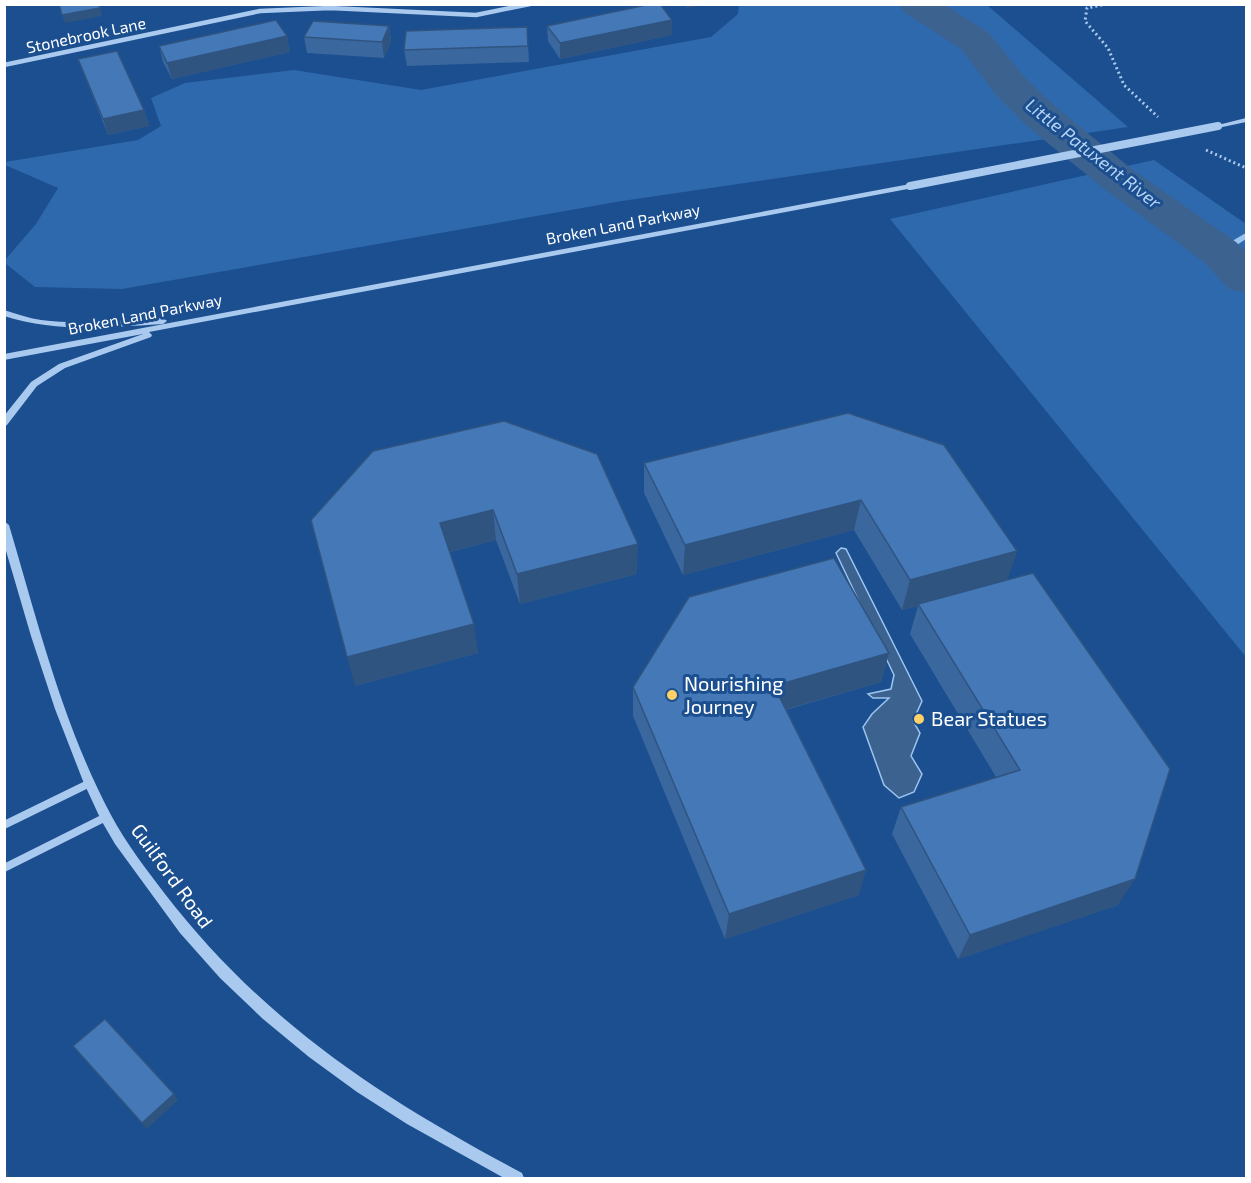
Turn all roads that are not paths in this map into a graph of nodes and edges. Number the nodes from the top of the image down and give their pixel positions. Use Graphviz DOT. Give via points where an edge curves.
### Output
graph roads {
  1 [pos="530,4"];
  2 [pos="4,65"];
  3 [pos="1246,120"];
  4 [pos="4,313"];
  5 [pos="199,319"];
  6 [pos="4,357"];
  7 [pos="4,423"];
  8 [pos="4,525"];
  9 [pos="90,783"];
  10 [pos="105,817"];
  11 [pos="4,825"];
  12 [pos="4,867"];
  13 [pos="517,1179"];
  1 -- 2 [label="street, Stonebrook Lane" via="476,15 330,8 260,11"];
  3 -- 5 [label="street, Broken Land Parkway, bridge"];
  4 -- 5 [label="street" via="24,321 86,324"];
  5 -- 6 [label="street, Broken Land Parkway"];
  5 -- 7 [label="street" via="62,366 34,384"];
  8 -- 9 [label="street, Guilford Road" via="52,688"];
  9 -- 10 [label="street, Guilford Road"];
  9 -- 11 [label="street"];
  10 -- 12 [label="street"];
  10 -- 13 [label="street, Guilford Road" via="177,923 293,1038 356,1085 451,1144"];
}
